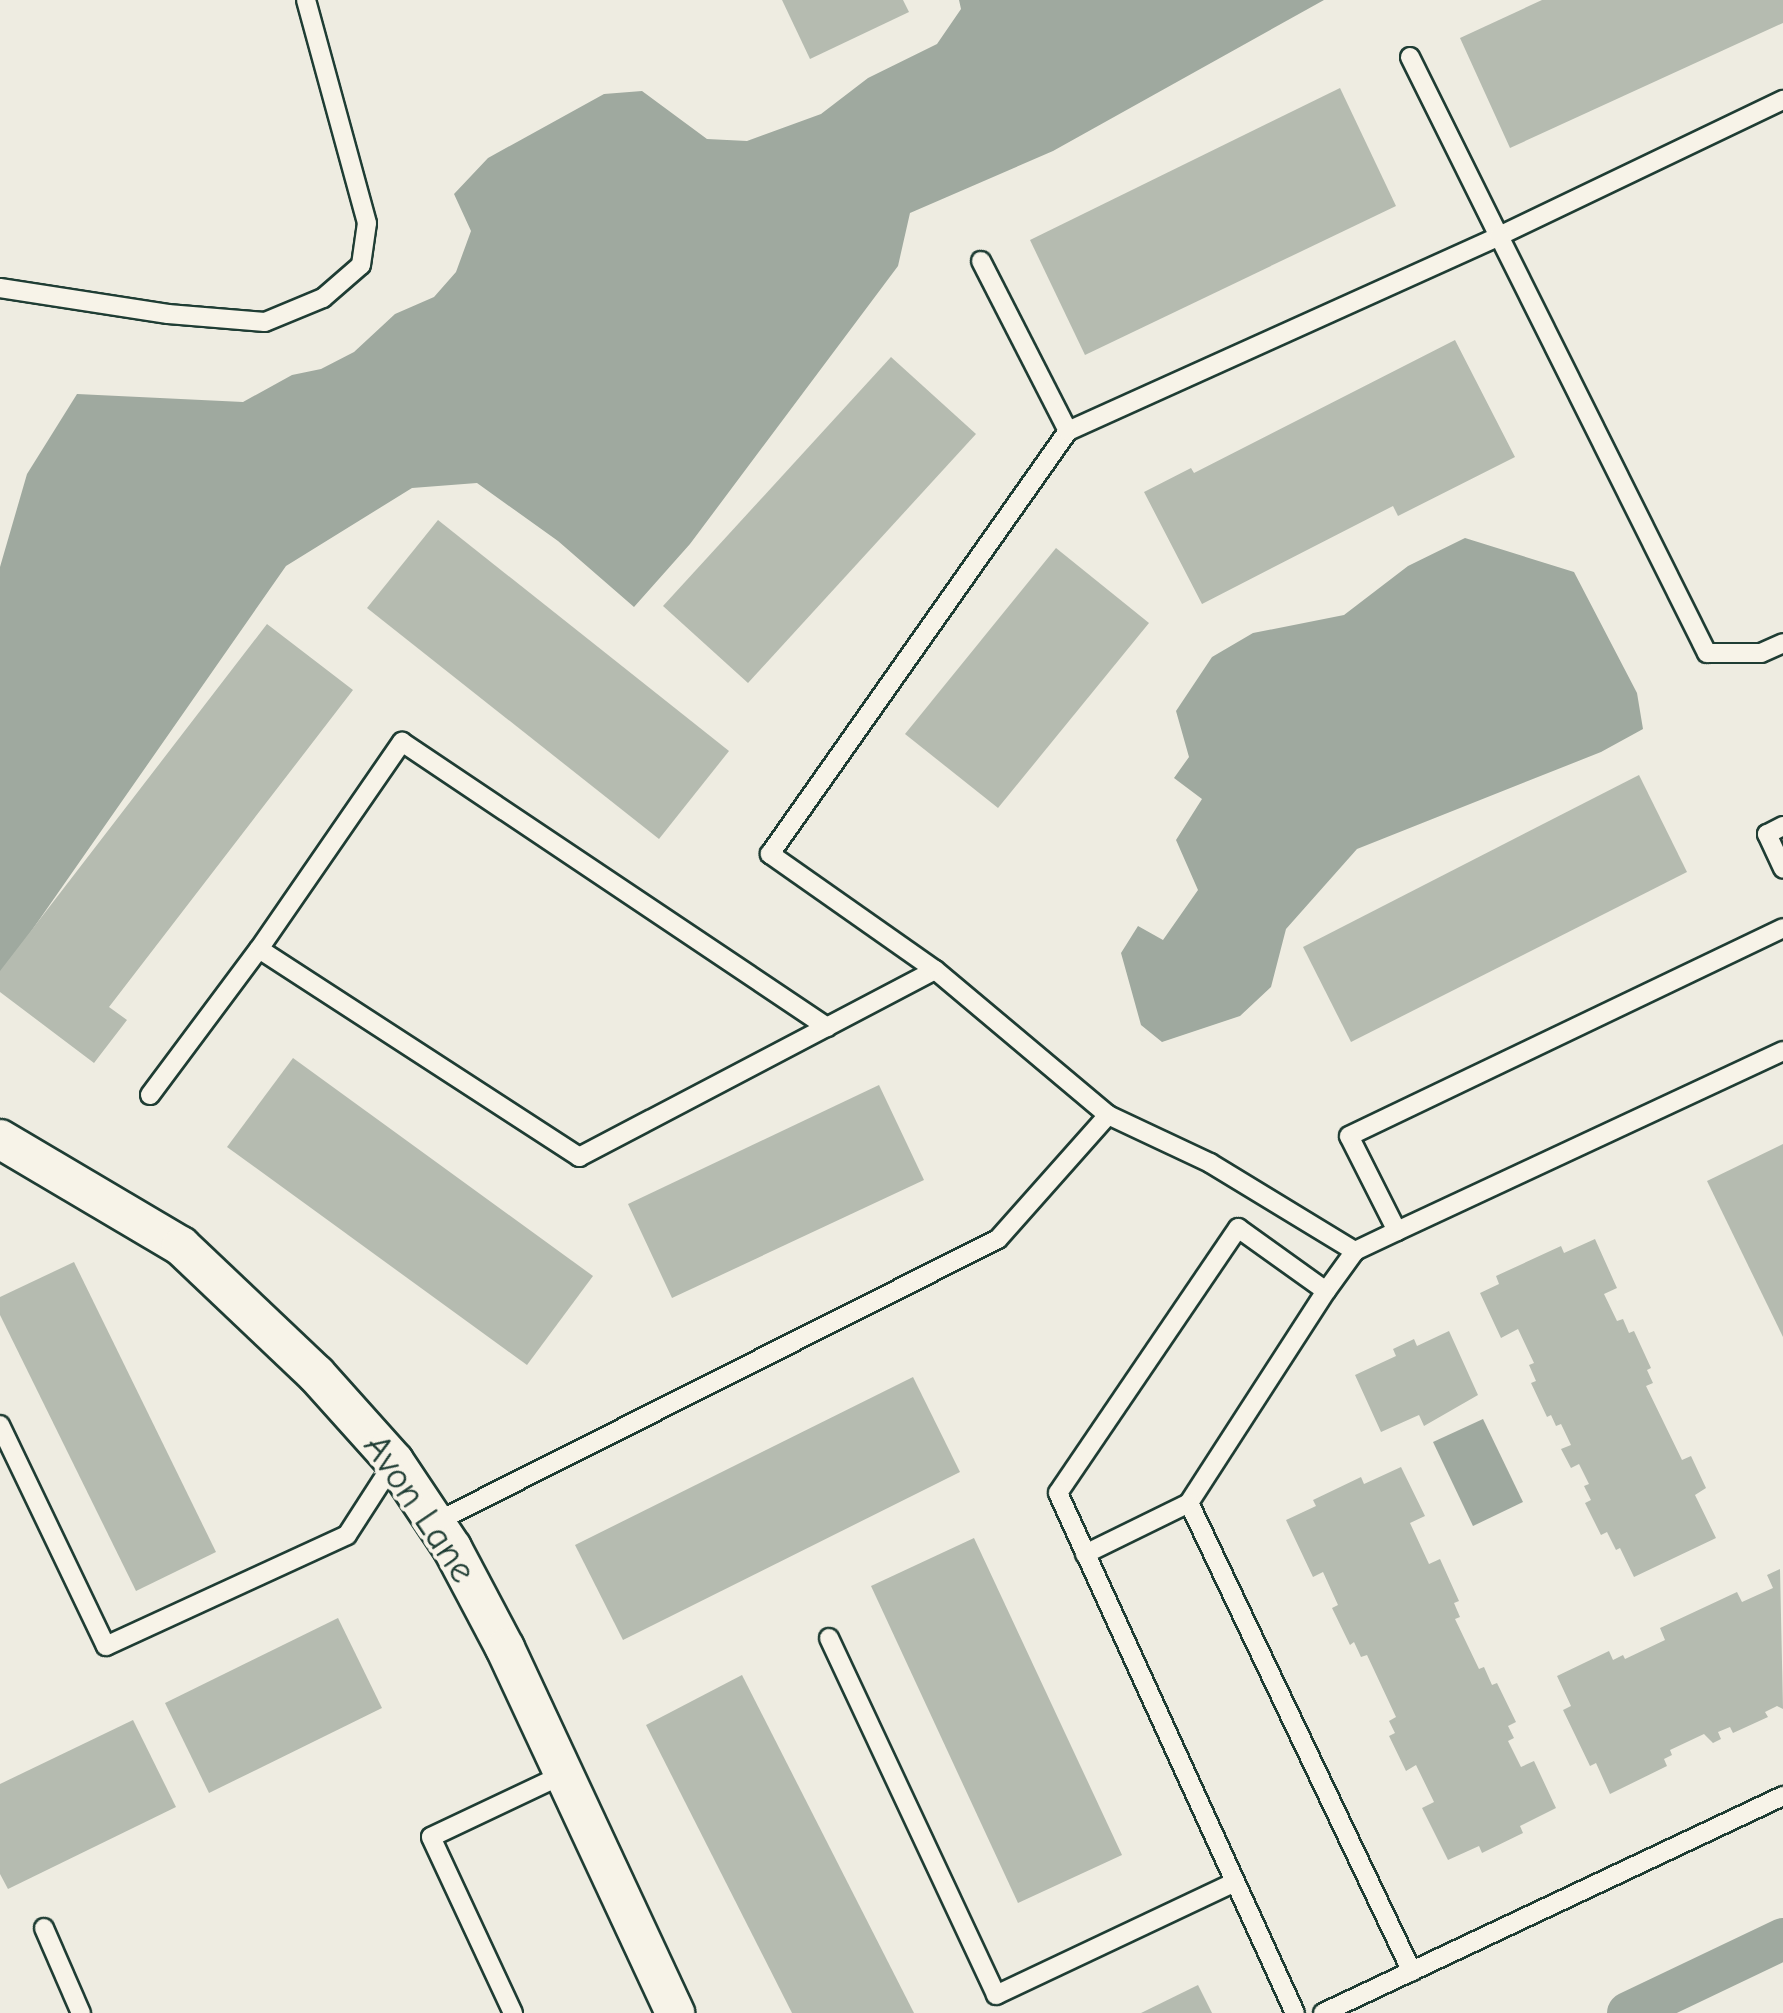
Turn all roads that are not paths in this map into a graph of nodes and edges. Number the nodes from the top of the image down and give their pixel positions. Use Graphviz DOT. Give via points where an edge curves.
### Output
graph roads {
  1 [pos="306,0"];
  2 [pos="1410,57"];
  3 [pos="1783,100"];
  4 [pos="1499,236"];
  5 [pos="982,260"];
  6 [pos="0,288"];
  7 [pos="1068,431"];
  8 [pos="1783,643"];
  9 [pos="1783,826"];
  10 [pos="1783,868"];
  11 [pos="1783,928"];
  12 [pos="259,948"];
  13 [pos="936,970"];
  14 [pos="827,1027"];
  15 [pos="1783,1050"];
  16 [pos="150,1096"];
  17 [pos="1108,1115"];
  18 [pos="0,1139"];
  19 [pos="1397,1231"];
  20 [pos="1355,1251"];
  21 [pos="1326,1292"];
  22 [pos="0,1425"];
  23 [pos="394,1461"];
  24 [pos="1189,1503"];
  25 [pos="436,1522"];
  26 [pos="1086,1554"];
  27 [pos="830,1638"];
  28 [pos="564,1774"];
  29 [pos="1783,1796"];
  30 [pos="1235,1882"];
  31 [pos="44,1928"];
  32 [pos="1412,1972"];
  33 [pos="82,2013"];
  34 [pos="512,2013"];
  35 [pos="675,2013"];
  36 [pos="1295,2013"];
  37 [pos="1323,2013"];
  1 -- 6 [label="lane" via="367,223 360,265 323,298 265,322"];
  2 -- 4 [label="lane"];
  3 -- 4 [label="lane"];
  4 -- 7 [label="lane"];
  4 -- 8 [label="lane" via="1707,652 1761,654"];
  5 -- 7 [label="lane"];
  7 -- 13 [label="lane" via="770,854"];
  9 -- 10 [label="lane" via="1767,834"];
  11 -- 19 [label="lane" via="1349,1136"];
  12 -- 14 [label="lane" via="580,1157"];
  12 -- 14 [label="lane" via="402,742"];
  12 -- 16 [label="lane"];
  13 -- 14 [label="lane"];
  13 -- 17 [label="lane"];
  15 -- 19 [label="lane"];
  17 -- 20 [label="lane" via="1210,1163"];
  17 -- 25 [label="lane" via="998,1240"];
  18 -- 23 [label="street, Avon Lane" via="181,1246 316,1374"];
  19 -- 20 [label="lane"];
  20 -- 21 [label="lane"];
  21 -- 24 [label="lane"];
  21 -- 26 [label="lane" via="1238,1228 1058,1494"];
  22 -- 23 [label="lane" via="106,1646 348,1534"];
  23 -- 25 [label="street, Avon Lane"];
  24 -- 26 [label="lane"];
  24 -- 32 [label="lane"];
  25 -- 28 [label="street, Avon Lane"];
  26 -- 30 [label="lane"];
  27 -- 30 [label="lane" via="996,1995"];
  28 -- 34 [label="lane" via="431,1837"];
  28 -- 35 [label="street, Avon Lane"];
  29 -- 32 [label="lane"];
  30 -- 36 [label="lane"];
  31 -- 33 [label="lane"];
  32 -- 37 [label="lane"];
}
